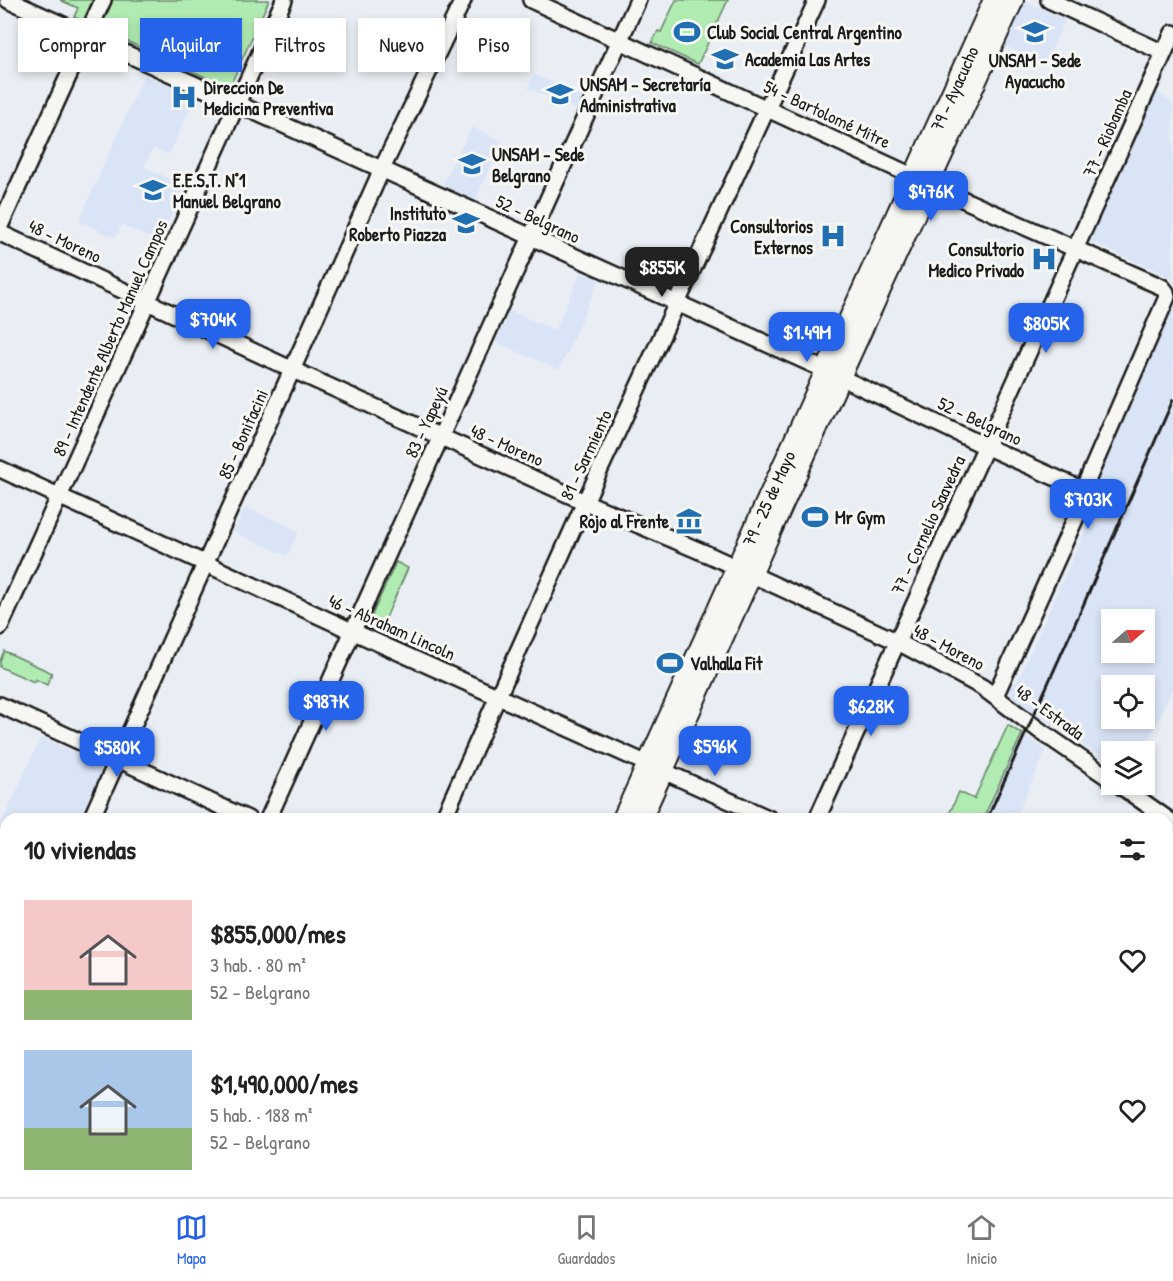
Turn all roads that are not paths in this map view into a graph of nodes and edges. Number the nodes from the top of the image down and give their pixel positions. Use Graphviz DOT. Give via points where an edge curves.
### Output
graph roads {
  1 [pos="8,0"];
  2 [pos="103,0"];
  3 [pos="284,0"];
  4 [pos="463,0"];
  5 [pos="531,0"];
  6 [pos="638,0"];
  7 [pos="817,0"];
  8 [pos="994,0"];
  9 [pos="1013,0"];
  10 [pos="1049,0"];
  11 [pos="47,18"];
  12 [pos="94,18"];
  13 [pos="1173,33"];
  14 [pos="619,41"];
  15 [pos="1164,53"];
  16 [pos="128,55"];
  17 [pos="70,72"];
  18 [pos="236,104"];
  19 [pos="767,108"];
  20 [pos="382,169"];
  21 [pos="921,179"];
  22 [pos="0,226"];
  23 [pos="0,233"];
  24 [pos="531,237"];
  25 [pos="1076,249"];
  26 [pos="147,302"];
  27 [pos="678,304"];
  28 [pos="293,370"];
  29 [pos="832,373"];
  30 [pos="441,436"];
  31 [pos="985,446"];
  32 [pos="0,469"];
  33 [pos="1083,490"];
  34 [pos="60,496"];
  35 [pos="585,502"];
  36 [pos="207,564"];
  37 [pos="744,571"];
  38 [pos="0,627"];
  39 [pos="354,632"];
  40 [pos="896,641"];
  41 [pos="498,696"];
  42 [pos="995,696"];
  43 [pos="0,705"];
  44 [pos="117,760"];
  45 [pos="655,768"];
  46 [pos="1101,772"];
  47 [pos="1134,795"];
  48 [pos="94,813"];
  49 [pos="235,813"];
  50 [pos="271,813"];
  51 [pos="446,813"];
  52 [pos="627,813"];
  53 [pos="643,813"];
  54 [pos="756,813"];
  55 [pos="820,813"];
  56 [pos="1161,813"];
  1 -- 11 [label="street, 52 - Belgrano"];
  2 -- 12 [label="street"];
  3 -- 18 [label="street, 89 - Intendente Alberto Manuel Campos"];
  4 -- 20 [label="street, 85 - Bonifacini"];
  5 -- 14 [label="street, 54 - Bartolomé Mitre"];
  6 -- 14 [label="street, 83 - Yapeyú"];
  7 -- 19 [label="street, 81 - Sarmiento"];
  8 -- 21 [label="main road, 79 - Ayacucho"];
  9 -- 21 [label="main road, 79 - Ayacucho"];
  10 -- 15 [label="street"];
  13 -- 15 [label="street, 77 - Riobamba"];
  14 -- 19 [label="street, 54 - Bartolomé Mitre"];
  14 -- 24 [label="street, 83 - Yapeyú"];
  15 -- 25 [label="street, 77 - Riobamba"];
  16 -- 18 [label="street, 52 - Belgrano"];
  17 -- 22 [label="street"];
  18 -- 20 [label="street, 52 - Belgrano"];
  18 -- 26 [label="street, 89 - Intendente Alberto Manuel Campos"];
  19 -- 21 [label="street, 54 - Bartolomé Mitre"];
  19 -- 27 [label="street, 81 - Sarmiento"];
  20 -- 24 [label="street, 52 - Belgrano"];
  20 -- 28 [label="street, 85 - Bonifacini"];
  21 -- 25 [label="street, 54 - Bartolomé Mitre"];
  21 -- 29 [label="main road, 79 - 25 de Mayo"];
  23 -- 26 [label="street, 48 - Moreno"];
  24 -- 27 [label="street, 52 - Belgrano"];
  24 -- 30 [label="street, 83 - Yapeyú"];
  25 -- 31 [label="street, 77 - Cornelio Saavedra"];
  25 -- 33 [label="street, 54 - Bartolomé Mitre" via="1162,287 1167,297"];
  26 -- 28 [label="street, 48 - Moreno"];
  26 -- 34 [label="street, 89 - Intendente Alberto Manuel Campos"];
  27 -- 29 [label="street, 52 - Belgrano"];
  27 -- 35 [label="street, 81 - Sarmiento"];
  28 -- 30 [label="street, 48 - Moreno"];
  28 -- 36 [label="street, 85 - Bonifacini"];
  29 -- 31 [label="street, 52 - Belgrano"];
  29 -- 37 [label="main road, 79 - 25 de Mayo"];
  30 -- 35 [label="street, 48 - Moreno"];
  30 -- 39 [label="street, 83 - Yapeyú"];
  31 -- 33 [label="street, 52 - Belgrano"];
  31 -- 40 [label="street, 77 - Cornelio Saavedra"];
  32 -- 34 [label="street, 46 - Abraham Lincoln"];
  33 -- 42 [label="street" via="1081,506"];
  34 -- 36 [label="street, 46 - Abraham Lincoln"];
  34 -- 38 [label="street, 89 - Intendente Alberto Manuel Campos"];
  35 -- 37 [label="street, 48 - Moreno"];
  35 -- 41 [label="street, 81 - Sarmiento"];
  36 -- 39 [label="street, 46 - Abraham Lincoln"];
  36 -- 44 [label="street, 85 - Bonifacini"];
  37 -- 40 [label="street, 48 - Moreno"];
  37 -- 45 [label="main road, 79 - 25 de Mayo"];
  39 -- 41 [label="street, 46 - Abraham Lincoln"];
  39 -- 50 [label="street, 83 - Yapeyú"];
  40 -- 42 [label="street, 48 - Moreno"];
  40 -- 55 [label="street, 77 - Cornelio Saavedra"];
  41 -- 45 [label="street, 46 - Abraham Lincoln"];
  41 -- 51 [label="street, 81 - Sarmiento"];
  42 -- 46 [label="street, 48 - Estrada"];
  43 -- 44 [label="street"];
  44 -- 48 [label="street, 85 - Bonifacini"];
  44 -- 49 [label="street"];
  45 -- 52 [label="main road, 79 - 25 de Mayo"];
  45 -- 53 [label="main road, 79 - 25 de Mayo"];
  45 -- 54 [label="street, 46 - Abraham Lincoln"];
  47 -- 56 [label="street"];
}
